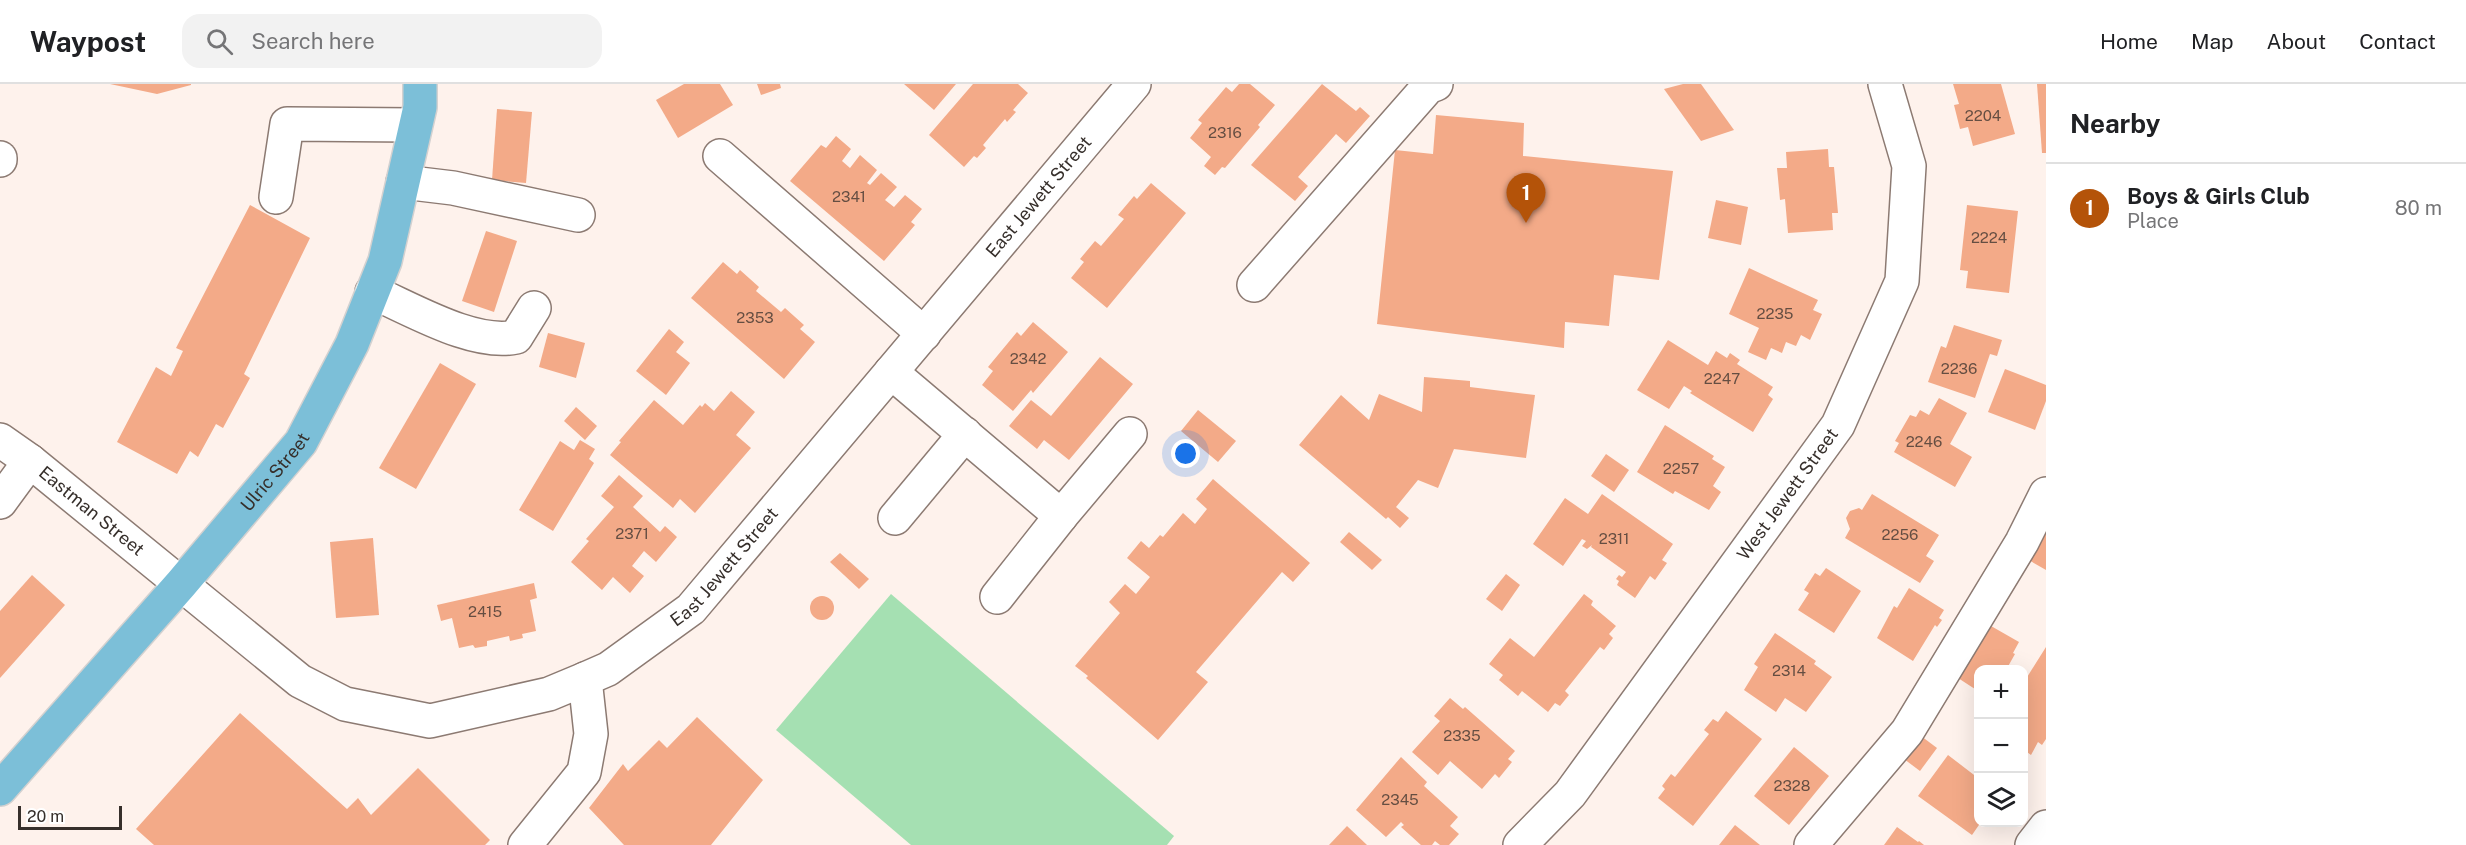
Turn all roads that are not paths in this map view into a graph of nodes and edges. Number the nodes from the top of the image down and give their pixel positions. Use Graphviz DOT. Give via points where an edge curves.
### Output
graph roads {
  1 [pos="420,84"];
  2 [pos="1134,84"];
  3 [pos="1436,84"];
  4 [pos="1885,84"];
  5 [pos="415,125"];
  6 [pos="720,156"];
  7 [pos="403,182"];
  8 [pos="276,197"];
  9 [pos="578,215"];
  10 [pos="1254,285"];
  11 [pos="372,292"];
  12 [pos="534,308"];
  13 [pos="924,334"];
  14 [pos="891,372"];
  15 [pos="965,434"];
  16 [pos="1130,434"];
  17 [pos="0,440"];
  18 [pos="30,461"];
  19 [pos="2046,494"];
  20 [pos="0,502"];
  21 [pos="1061,516"];
  22 [pos="895,518"];
  23 [pos="181,584"];
  24 [pos="997,597"];
  25 [pos="585,679"];
  26 [pos="0,789"];
  27 [pos="2046,827"];
  28 [pos="525,845"];
  29 [pos="1520,845"];
  30 [pos="1811,845"];
  31 [pos="2032,845"];
  1 -- 5 [label="main road, Ulric Street"];
  2 -- 13 [label="street, East Jewett Street"];
  3 -- 10 [label="street" via="1428,87"];
  4 -- 29 [label="street, West Jewett Street" via="1909,166 1902,281 1838,425 1570,794"];
  5 -- 7 [label="main road, Ulric Street"];
  5 -- 8 [label="street" via="288,124"];
  6 -- 13 [label="street"];
  7 -- 9 [label="street" via="453,188"];
  7 -- 11 [label="main road, Ulric Street" via="385,261"];
  11 -- 12 [label="street" via="462,331 504,339 516,336"];
  11 -- 23 [label="main road, Ulric Street" via="352,344 301,442"];
  13 -- 14 [label="street, East Jewett Street"];
  14 -- 15 [label="street"];
  14 -- 25 [label="street, East Jewett Street" via="691,609 608,669"];
  15 -- 21 [label="street"];
  15 -- 22 [label="street"];
  16 -- 21 [label="street"];
  17 -- 18 [label="street, Eastman Street"];
  18 -- 20 [label="street"];
  18 -- 23 [label="street, Eastman Street"];
  19 -- 30 [label="street" via="2022,542 1907,732"];
  21 -- 24 [label="street"];
  23 -- 25 [label="street, East Jewett Street" via="300,681 345,704 430,721 549,694"];
  23 -- 26 [label="main road, Ulric Street"];
  25 -- 28 [label="street" via="591,734 584,772"];
  27 -- 31 [label="street"];
}
